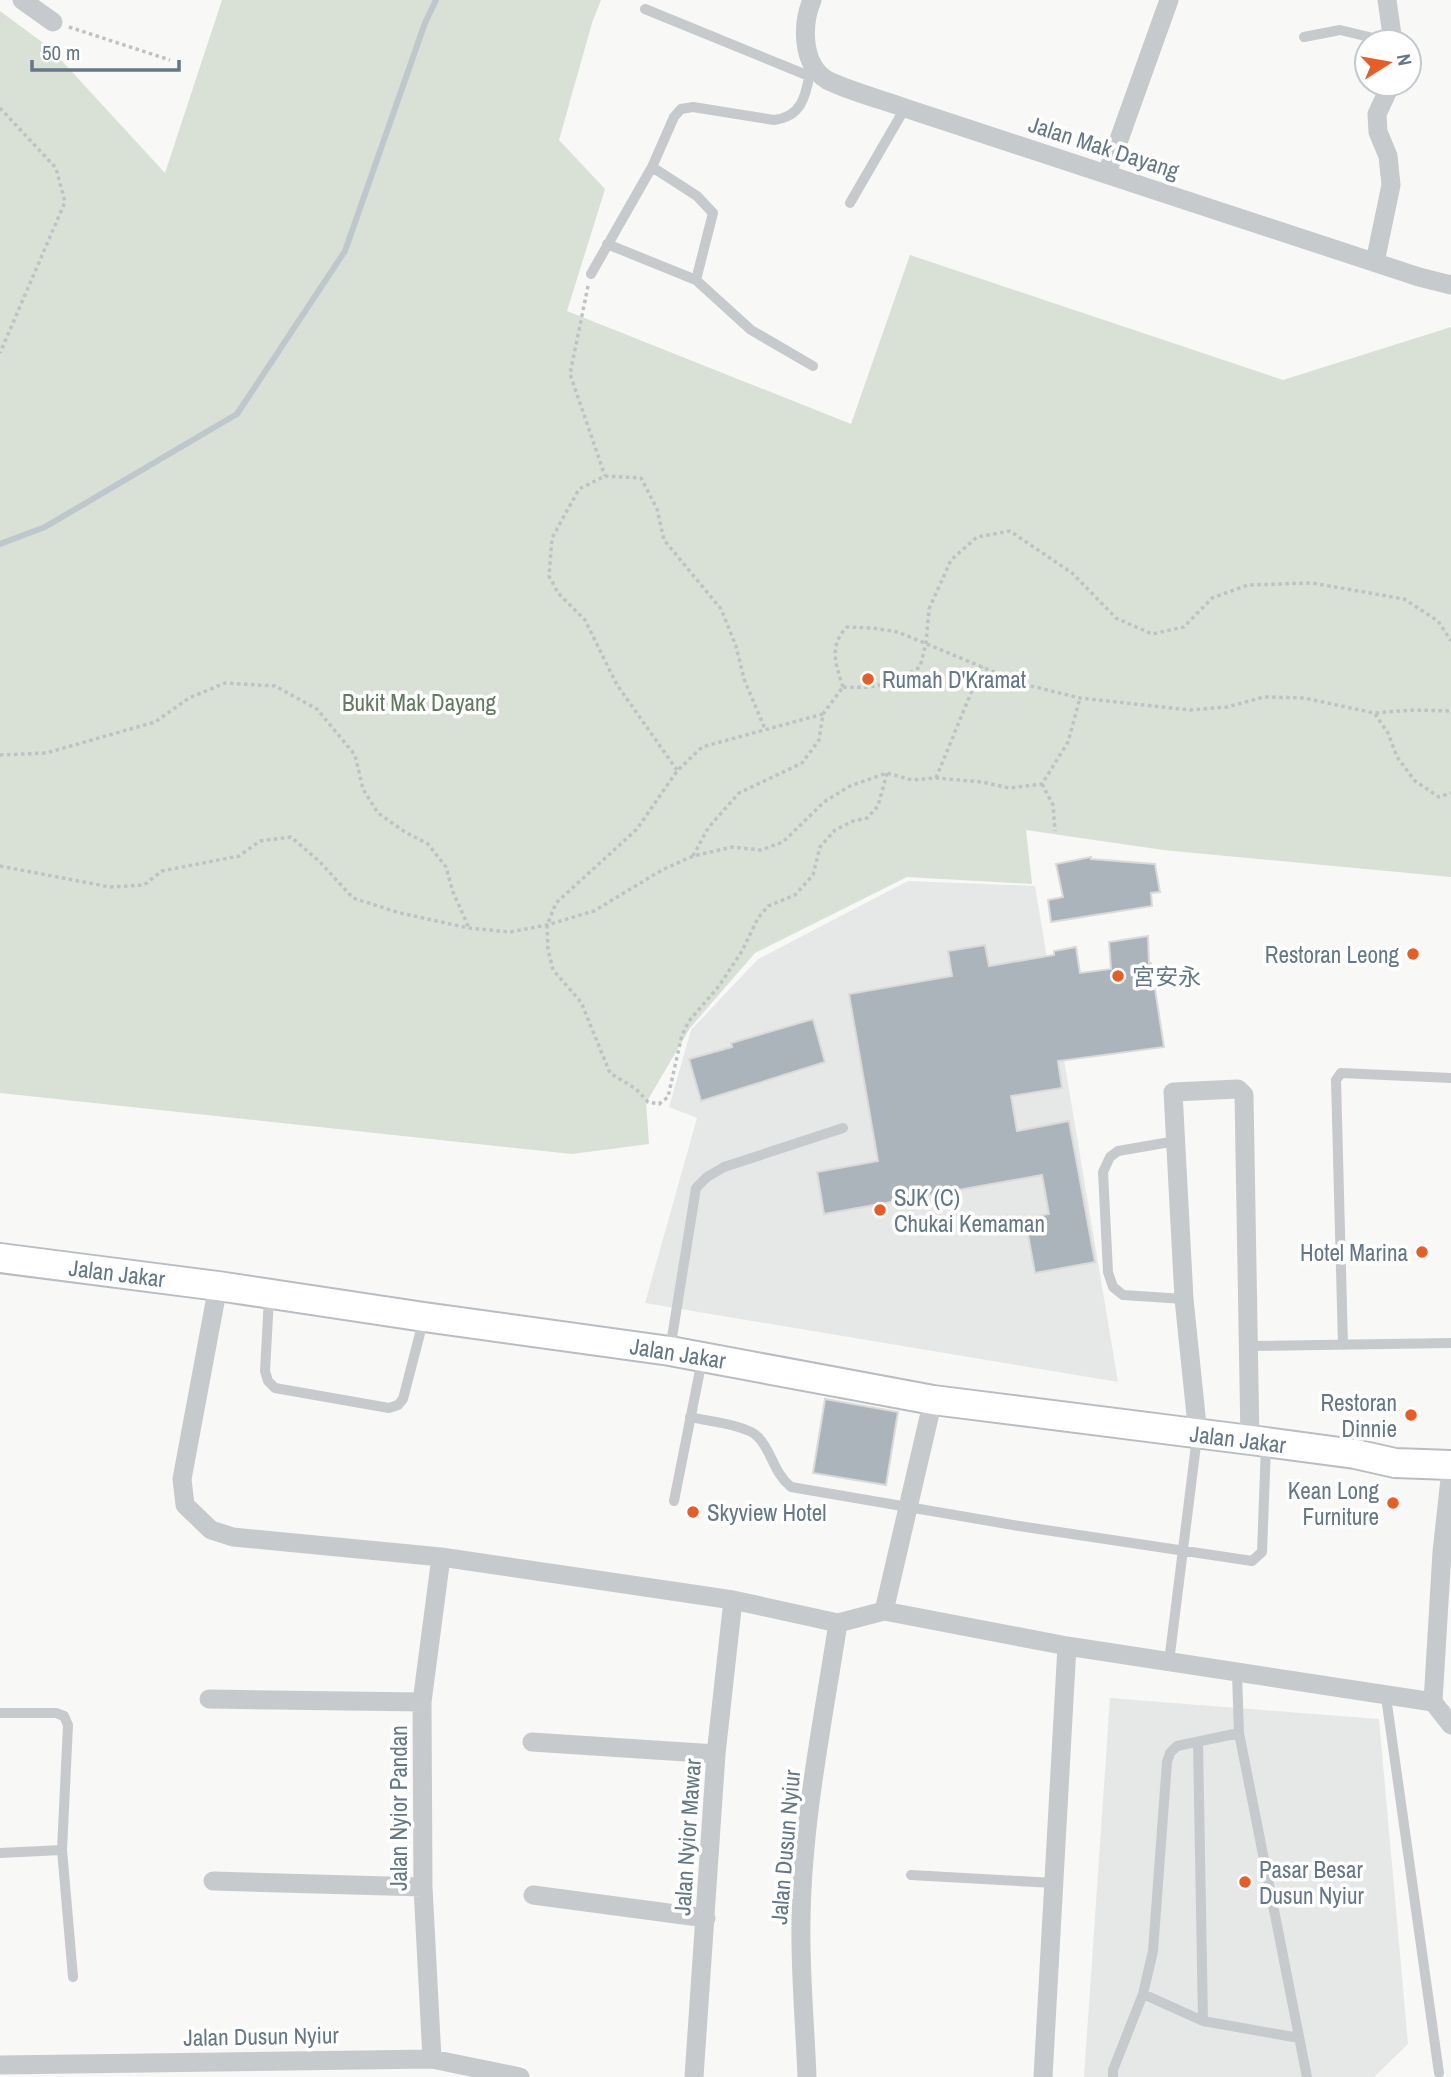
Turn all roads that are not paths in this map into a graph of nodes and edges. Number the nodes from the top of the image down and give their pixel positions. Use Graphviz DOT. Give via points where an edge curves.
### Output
graph roads {
  1 [pos="22,0"];
  2 [pos="812,0"];
  3 [pos="1170,0"];
  4 [pos="1387,0"];
  5 [pos="645,9"];
  6 [pos="53,22"];
  7 [pos="1390,28"];
  8 [pos="1353,33"];
  9 [pos="1304,37"];
  10 [pos="811,70"];
  11 [pos="1384,98"];
  12 [pos="905,108"];
  13 [pos="652,167"];
  14 [pos="1107,173"];
  15 [pos="850,203"];
  16 [pos="607,244"];
  17 [pos="1375,262"];
  18 [pos="590,274"];
  19 [pos="696,280"];
  20 [pos="1451,285"];
  21 [pos="813,366"];
  22 [pos="1451,1078"];
  23 [pos="843,1128"];
  24 [pos="1176,1141"];
  25 [pos="0,1258"];
  26 [pos="218,1286"];
  27 [pos="270,1294"];
  28 [pos="1184,1298"];
  29 [pos="424,1317"];
  30 [pos="1451,1343"];
  31 [pos="1343,1345"];
  32 [pos="1249,1346"];
  33 [pos="670,1350"];
  34 [pos="702,1356"];
  35 [pos="933,1400"];
  36 [pos="690,1418"];
  37 [pos="1198,1434"];
  38 [pos="1258,1441"];
  39 [pos="1451,1448"];
  40 [pos="1356,1454"];
  41 [pos="1451,1468"];
  42 [pos="674,1501"];
  43 [pos="908,1507"];
  44 [pos="1184,1549"];
  45 [pos="1446,1554"];
  46 [pos="441,1557"];
  47 [pos="733,1600"];
  48 [pos="884,1611"];
  49 [pos="838,1623"];
  50 [pos="1067,1646"];
  51 [pos="1169,1662"];
  52 [pos="1237,1674"];
  53 [pos="1386,1697"];
  54 [pos="209,1699"];
  55 [pos="422,1702"];
  56 [pos="1433,1702"];
  57 [pos="0,1713"];
  58 [pos="1451,1724"];
  59 [pos="1239,1734"];
  60 [pos="532,1742"];
  61 [pos="1198,1742"];
  62 [pos="716,1754"];
  63 [pos="62,1850"];
  64 [pos="0,1853"];
  65 [pos="911,1875"];
  66 [pos="214,1881"];
  67 [pos="1054,1883"];
  68 [pos="423,1887"];
  69 [pos="533,1895"];
  70 [pos="706,1918"];
  71 [pos="73,1978"];
  72 [pos="1143,1994"];
  73 [pos="1203,2021"];
  74 [pos="1299,2038"];
  75 [pos="432,2059"];
  76 [pos="12,2069"];
  77 [pos="181,2069"];
  78 [pos="277,2069"];
  79 [pos="1439,2073"];
  80 [pos="520,2077"];
  81 [pos="694,2077"];
  82 [pos="808,2077"];
  83 [pos="1043,2077"];
  84 [pos="1113,2077"];
  85 [pos="1307,2077"];
  1 -- 6 [label="street"];
  2 -- 10 [label="street" via="805,18"];
  3 -- 14 [label="street"];
  4 -- 7 [label="street"];
  5 -- 10 [label="lane"];
  8 -- 9 [label="lane" via="1340,30"];
  10 -- 12 [label="street, Jalan Mak Dayang"];
  10 -- 13 [label="lane" via="804,100 794,114 783,119 681,109"];
  11 -- 17 [label="street" via="1377,114 1378,132 1388,156 1391,186"];
  12 -- 14 [label="street, Jalan Mak Dayang"];
  12 -- 15 [label="lane"];
  13 -- 16 [label="lane"];
  13 -- 19 [label="lane" via="697,196 713,213"];
  14 -- 17 [label="street, Jalan Mak Dayang"];
  16 -- 18 [label="lane"];
  16 -- 19 [label="lane"];
  17 -- 20 [label="street, Jalan Mak Dayang"];
  19 -- 21 [label="lane" via="751,330"];
  22 -- 31 [label="lane" via="1341,1073 1336,1080"];
  23 -- 33 [label="lane" via="724,1167 696,1188"];
  24 -- 28 [label="street"];
  24 -- 28 [label="lane" via="1118,1151 1106,1164 1108,1272 1113,1287 1123,1295"];
  24 -- 32 [label="street" via="1174,1092 1238,1089 1244,1095"];
  25 -- 26 [label="main road, Jalan Jakar"];
  26 -- 27 [label="main road, Jalan Jakar"];
  26 -- 46 [label="street" via="182,1479 185,1505 211,1530 233,1537"];
  27 -- 29 [label="main road, Jalan Jakar"];
  27 -- 29 [label="lane" via="265,1371 275,1388 390,1408 403,1399"];
  28 -- 37 [label="street"];
  29 -- 33 [label="main road, Jalan Jakar"];
  30 -- 31 [label="lane"];
  31 -- 32 [label="lane"];
  32 -- 38 [label="street"];
  33 -- 34 [label="main road, Jalan Jakar"];
  34 -- 35 [label="main road, Jalan Jakar"];
  34 -- 36 [label="lane"];
  35 -- 37 [label="main road, Jalan Jakar"];
  35 -- 43 [label="street"];
  36 -- 42 [label="lane"];
  36 -- 43 [label="lane" via="748,1430 758,1437 781,1479 791,1487"];
  37 -- 38 [label="main road, Jalan Jakar"];
  37 -- 44 [label="lane"];
  38 -- 40 [label="main road, Jalan Jakar"];
  38 -- 44 [label="lane" via="1262,1552 1252,1561"];
  39 -- 40 [label="main road, Jalan Jakar" via="1394,1448"];
  40 -- 41 [label="main road, Jalan Jakar"];
  41 -- 45 [label="street"];
  43 -- 44 [label="lane"];
  43 -- 48 [label="street"];
  44 -- 51 [label="lane"];
  45 -- 56 [label="street"];
  46 -- 47 [label="street"];
  46 -- 55 [label="street, Jalan Nyior Pandan"];
  47 -- 49 [label="street"];
  47 -- 62 [label="street, Jalan Nyior Mawar"];
  48 -- 49 [label="street"];
  48 -- 50 [label="street"];
  49 -- 82 [label="street, Jalan Dusun Nyiur" via="809,1819 801,1920"];
  50 -- 51 [label="street"];
  50 -- 67 [label="street"];
  51 -- 52 [label="street"];
  52 -- 53 [label="street"];
  52 -- 59 [label="lane"];
  53 -- 56 [label="street"];
  53 -- 79 [label="lane"];
  54 -- 55 [label="street"];
  55 -- 68 [label="street, Jalan Nyior Pandan"];
  56 -- 58 [label="street"];
  57 -- 63 [label="lane" via="64,1716 68,1737"];
  59 -- 61 [label="lane"];
  59 -- 74 [label="lane"];
  60 -- 62 [label="street"];
  61 -- 72 [label="lane" via="1177,1746 1167,1762 1153,1951"];
  61 -- 73 [label="lane"];
  62 -- 70 [label="street, Jalan Nyior Mawar"];
  63 -- 64 [label="lane"];
  63 -- 71 [label="lane"];
  65 -- 67 [label="lane"];
  66 -- 68 [label="street"];
  67 -- 83 [label="street"];
  68 -- 75 [label="street, Jalan Nyior Pandan"];
  69 -- 70 [label="street"];
  70 -- 81 [label="street, Jalan Nyior Mawar"];
  72 -- 73 [label="lane"];
  72 -- 84 [label="lane"];
  73 -- 74 [label="lane"];
  74 -- 85 [label="lane"];
  75 -- 78 [label="street, Jalan Dusun Nyiur"];
  75 -- 80 [label="street, Jalan Dusun Nyiur"];
  76 -- 77 [label="street, Jalan Dusun Nyiur"];
  77 -- 78 [label="street, Jalan Dusun Nyiur"];
}
